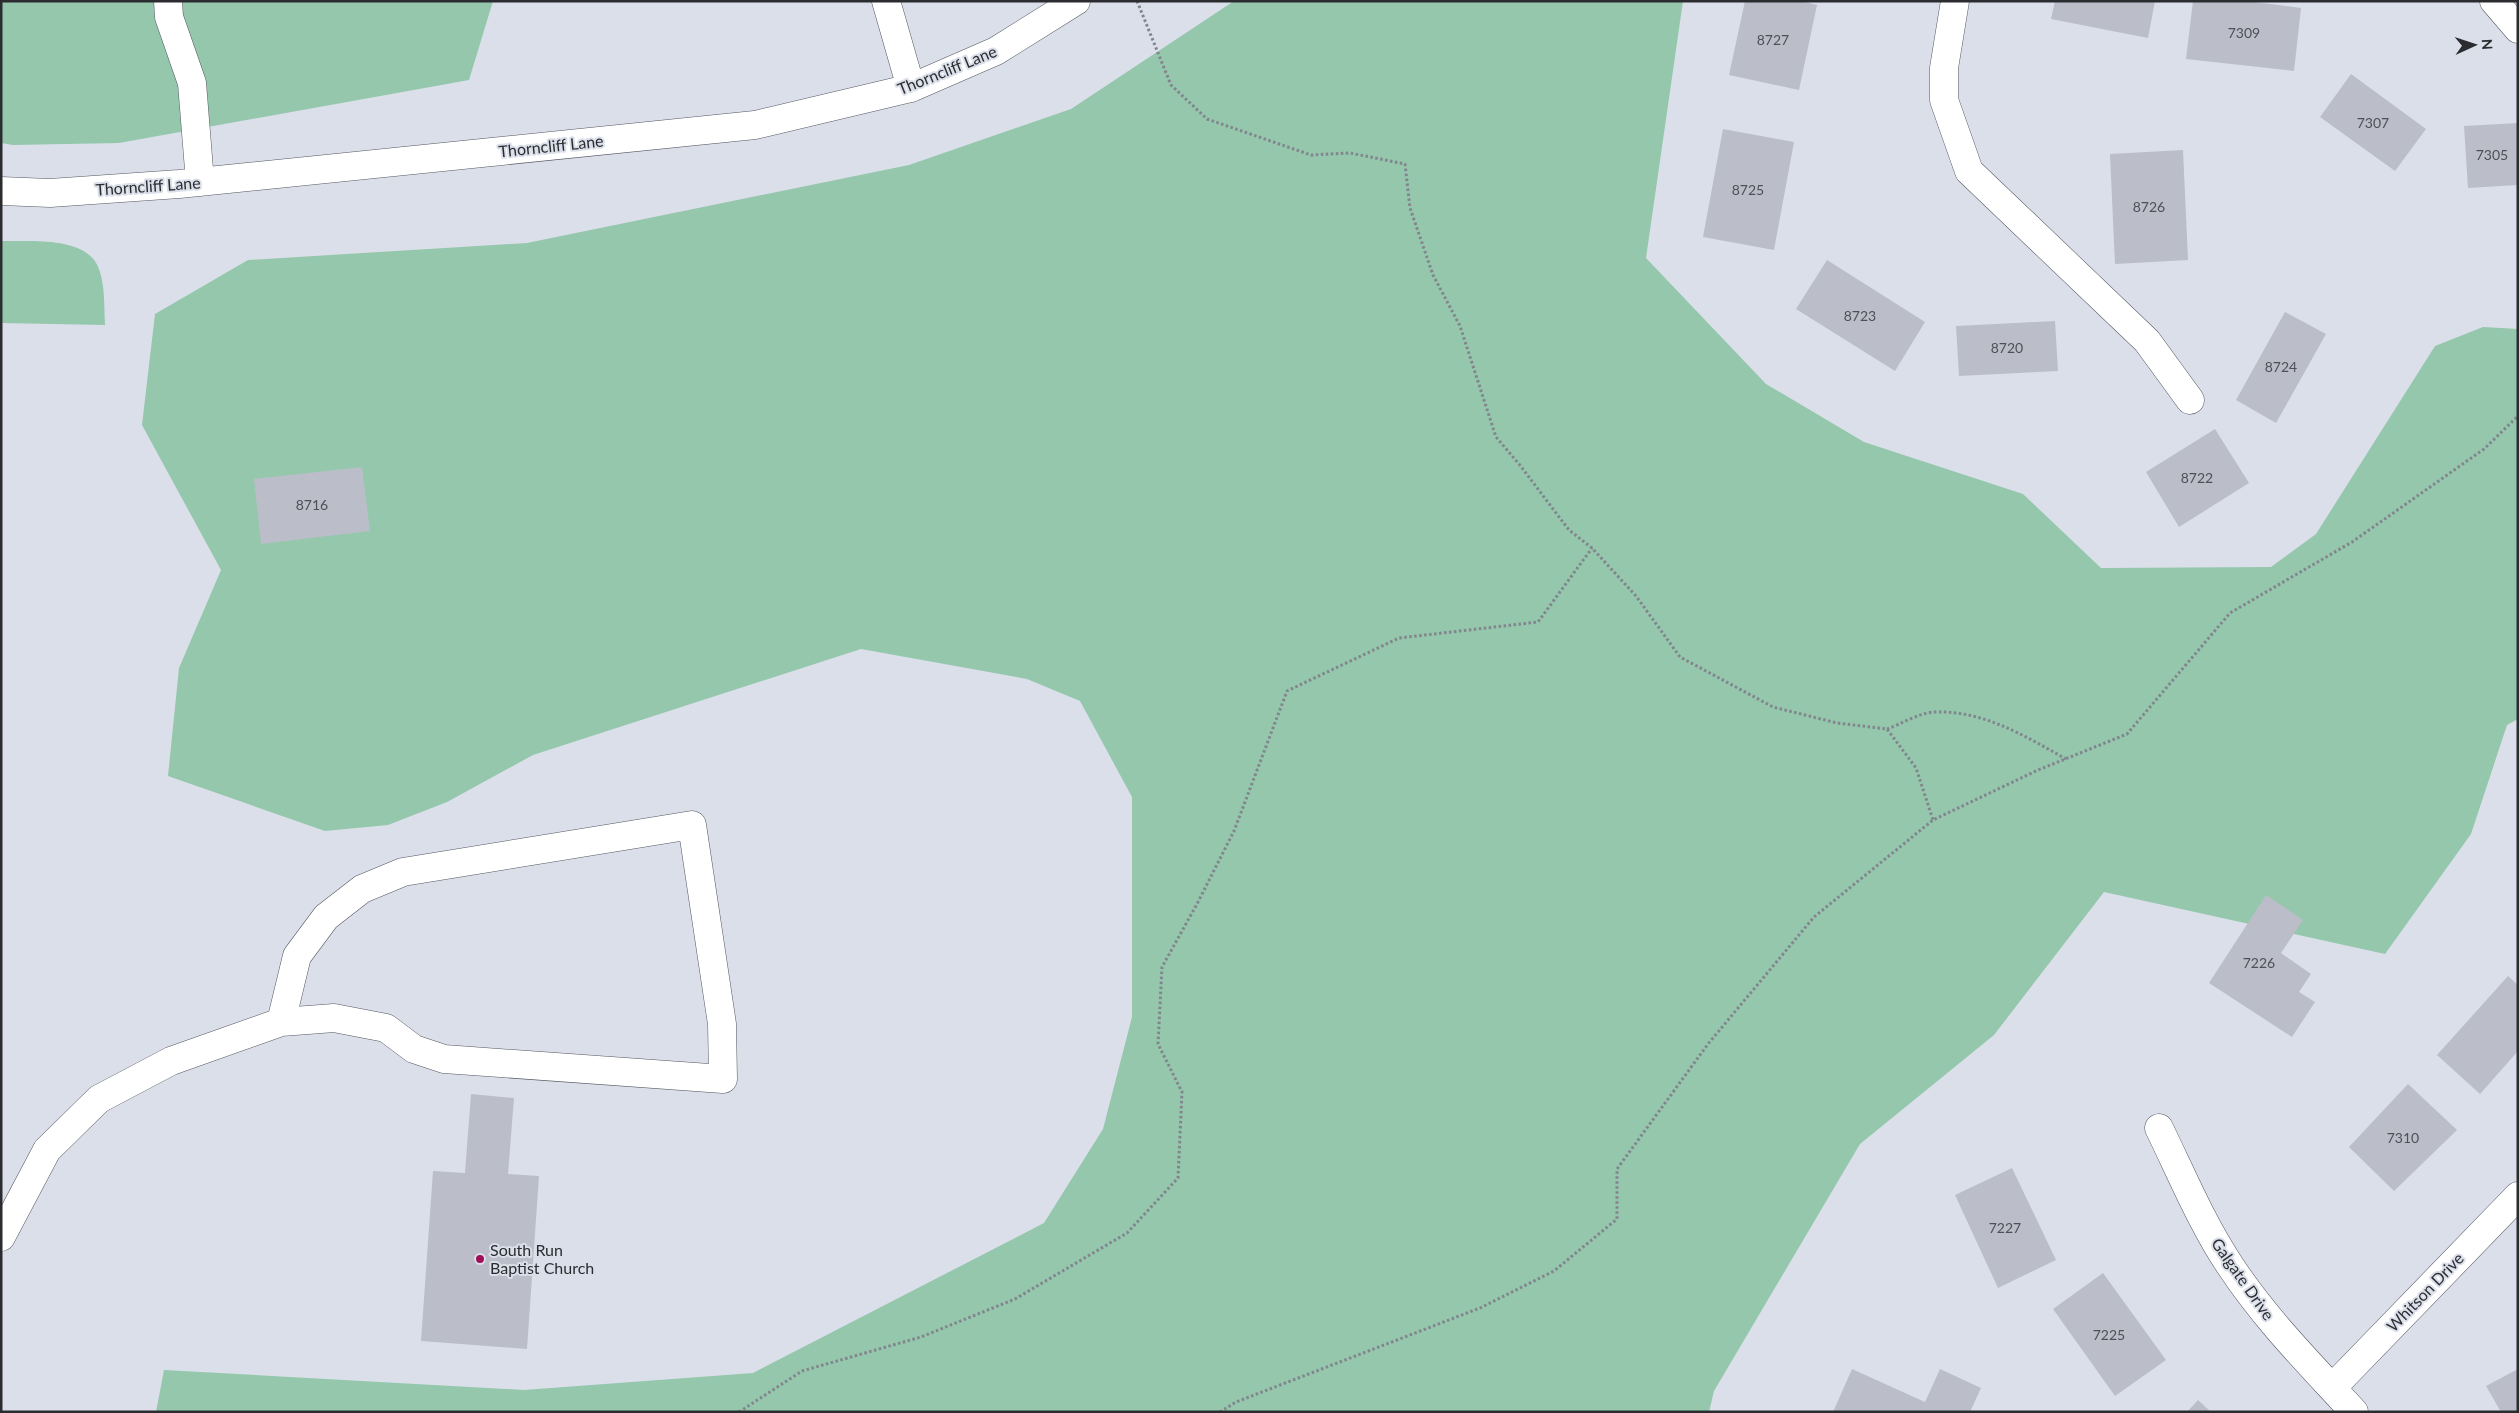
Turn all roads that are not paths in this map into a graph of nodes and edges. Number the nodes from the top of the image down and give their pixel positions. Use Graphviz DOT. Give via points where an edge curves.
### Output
graph roads {
  1 [pos="168,1"];
  2 [pos="886,1"];
  3 [pos="1076,1"];
  4 [pos="1955,1"];
  5 [pos="2494,1"];
  6 [pos="2518,29"];
  7 [pos="911,88"];
  8 [pos="200,182"];
  9 [pos="1,191"];
  10 [pos="2190,400"];
  11 [pos="282,1022"];
  12 [pos="2159,1128"];
  13 [pos="2518,1196"];
  14 [pos="1,1237"];
  15 [pos="2332,1388"];
  16 [pos="2354,1412"];
  1 -- 8 [label="street" via="169,17 192,83"];
  2 -- 7 [label="street"];
  3 -- 7 [label="street, Thorncliff Lane" via="996,51"];
  4 -- 10 [label="street" via="1944,68 1944,100 1969,171 2147,341"];
  5 -- 6 [label="street"];
  7 -- 8 [label="street, Thorncliff Lane" via="755,125"];
  8 -- 9 [label="street, Thorncliff Lane" via="50,193"];
  11 -- 11 [label="street" via="334,1018 386,1028 414,1050 444,1059 723,1079 722,1024 692,825 403,872 362,889 326,917 297,956"];
  11 -- 14 [label="street" via="171,1061 99,1099 47,1150"];
  12 -- 15 [label="street, Galgate Drive" via="2230,1266 2266,1315"];
  13 -- 15 [label="street, Whitson Drive"];
  15 -- 16 [label="street, Galgate Drive"];
}
